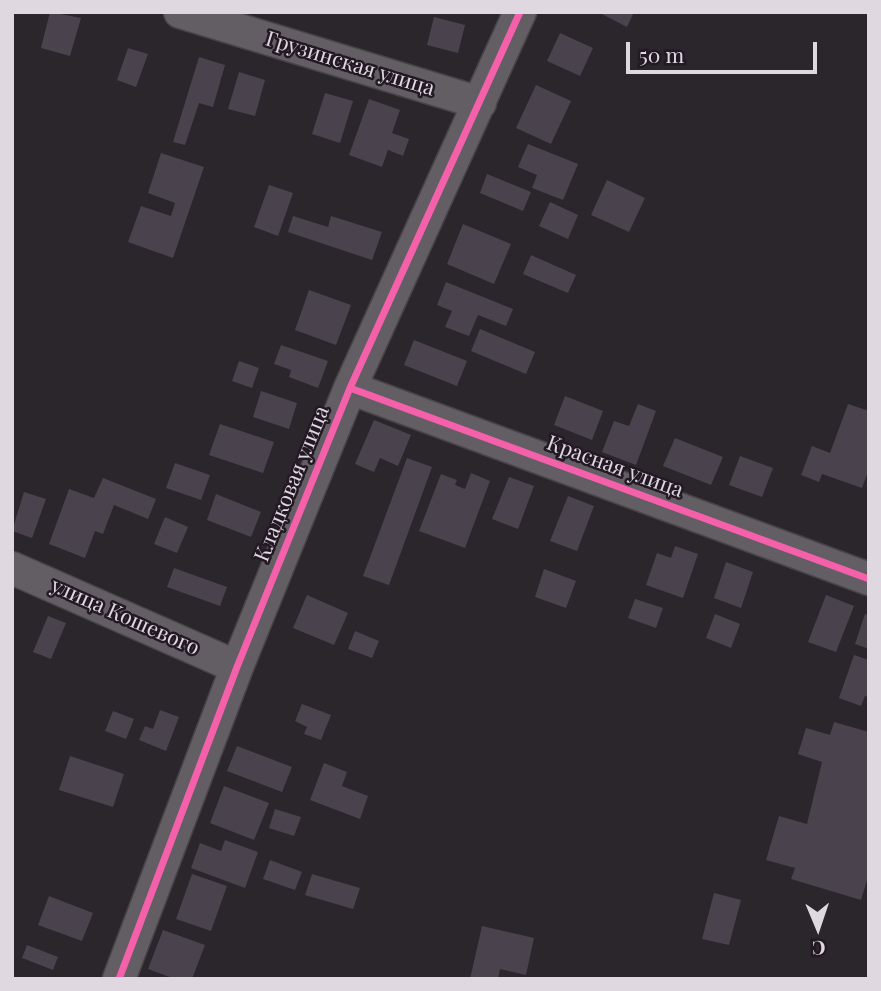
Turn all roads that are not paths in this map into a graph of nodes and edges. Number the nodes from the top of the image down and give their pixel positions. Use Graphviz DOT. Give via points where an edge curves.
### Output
graph roads {
  1 [pos="180,12"];
  2 [pos="520,12"];
  3 [pos="480,103"];
  4 [pos="350,388"];
  5 [pos="12,568"];
  6 [pos="869,579"];
  7 [pos="237,667"];
  8 [pos="119,979"];
  1 -- 3 [label="street, Грузинская улица"];
  2 -- 3 [label="street, Кладковая улица"];
  3 -- 4 [label="street, Кладковая улица"];
  4 -- 6 [label="street, Красная улица"];
  4 -- 7 [label="street, Кладковая улица"];
  5 -- 7 [label="street, улица Кошевого"];
  7 -- 8 [label="street, Кладковая улица"];
}
